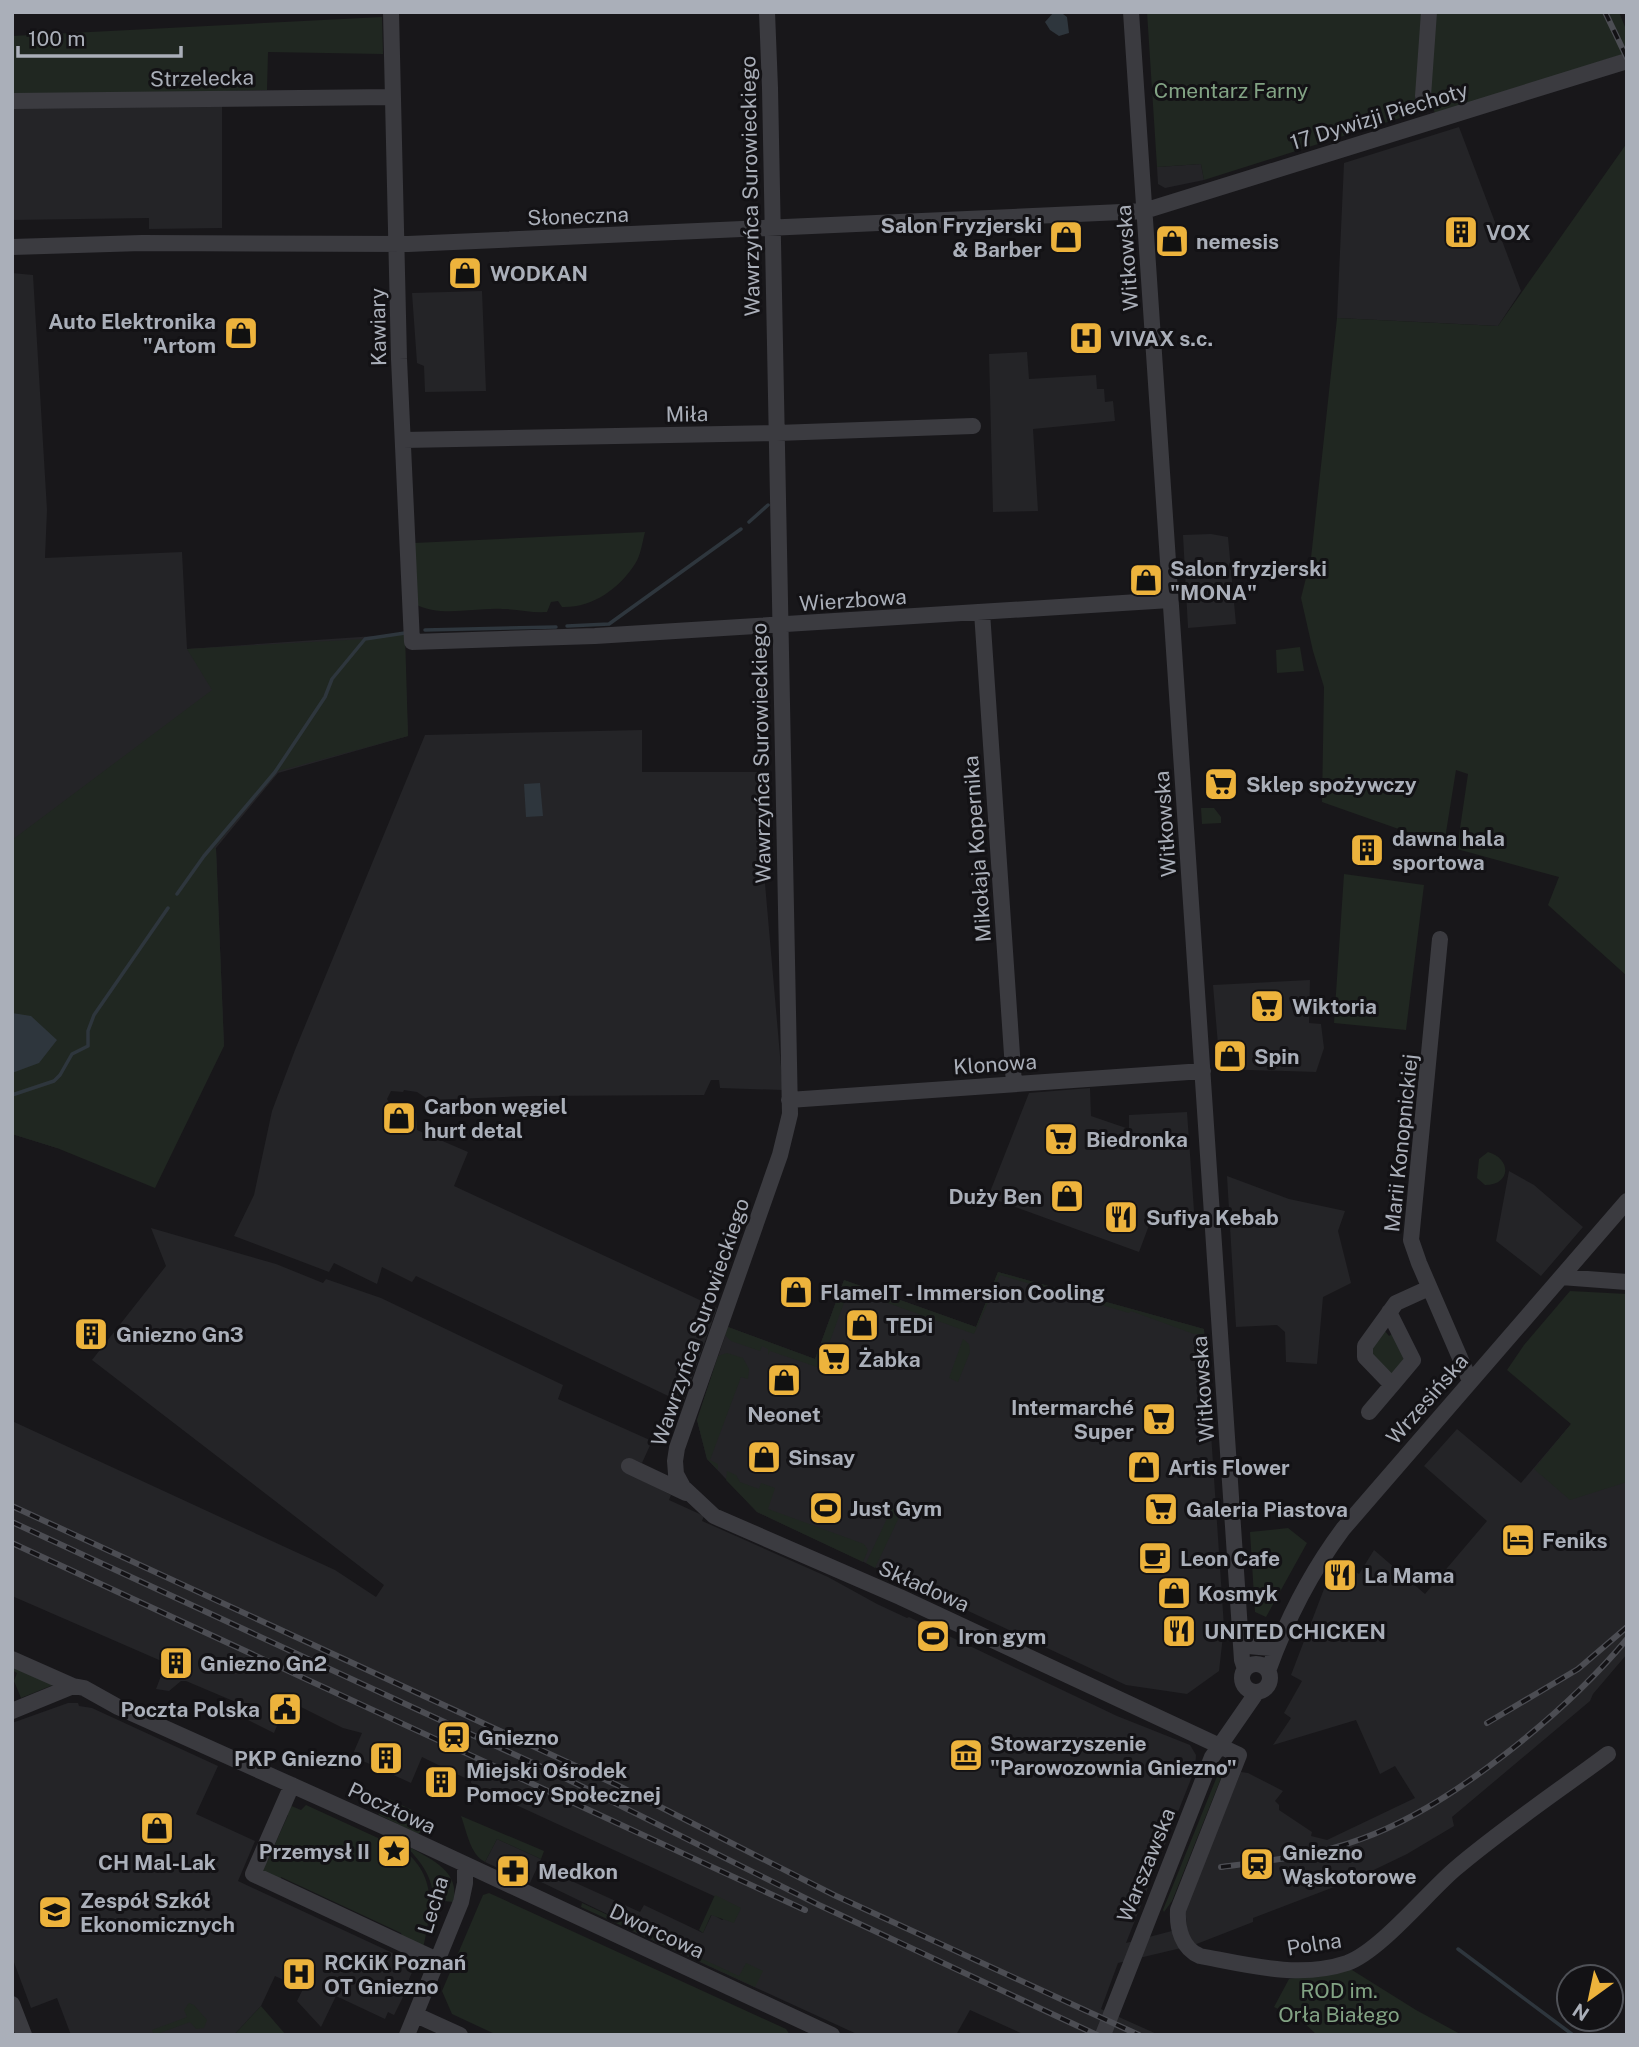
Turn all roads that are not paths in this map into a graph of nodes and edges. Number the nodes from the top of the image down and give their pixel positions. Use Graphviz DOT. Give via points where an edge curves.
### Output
graph roads {
  1 [pos="391,12"];
  2 [pos="767,12"];
  3 [pos="1131,12"];
  4 [pos="1429,12"];
  5 [pos="1627,61"];
  6 [pos="1423,96"];
  7 [pos="392,97"];
  8 [pos="12,101"];
  9 [pos="1144,211"];
  10 [pos="772,228"];
  11 [pos="396,244"];
  12 [pos="12,247"];
  13 [pos="973,426"];
  14 [pos="777,433"];
  15 [pos="403,440"];
  16 [pos="1170,600"];
  17 [pos="982,612"];
  18 [pos="779,626"];
  19 [pos="412,642"];
  20 [pos="1440,939"];
  21 [pos="1203,1071"];
  22 [pos="1014,1084"];
  23 [pos="789,1100"];
  24 [pos="1627,1201"];
  25 [pos="1560,1277"];
  26 [pos="1627,1282"];
  27 [pos="1429,1288"];
  28 [pos="1389,1312"];
  29 [pos="1470,1381"];
  30 [pos="1392,1385"];
  31 [pos="1368,1412"];
  32 [pos="629,1465"];
  33 [pos="675,1467"];
  34 [pos="645,1473"];
  35 [pos="691,1496"];
  36 [pos="1245,1639"];
  37 [pos="1275,1643"];
  38 [pos="12,1659"];
  39 [pos="1257,1668"];
  40 [pos="73,1686"];
  41 [pos="1252,1690"];
  42 [pos="12,1711"];
  43 [pos="1219,1745"];
  44 [pos="1608,1754"];
  45 [pos="292,1785"];
  46 [pos="465,1865"];
  47 [pos="437,1960"];
  48 [pos="12,2004"];
  49 [pos="416,2015"];
  50 [pos="821,2033"];
  51 [pos="24,2035"];
  52 [pos="407,2035"];
  53 [pos="460,2035"];
  54 [pos="1103,2035"];
  1 -- 7 [label="street, Kawiary"];
  2 -- 10 [label="street, Wawrzyńca Surowieckiego"];
  3 -- 9 [label="street, Witkowska"];
  4 -- 6 [label="street"];
  5 -- 9 [label="street, 17 Dywizji Piechoty"];
  7 -- 8 [label="street, Strzelecka"];
  7 -- 11 [label="street, Kawiary"];
  9 -- 10 [label="street, Słoneczna"];
  9 -- 16 [label="street, Witkowska"];
  10 -- 11 [label="street, Słoneczna"];
  10 -- 14 [label="street, Wawrzyńca Surowieckiego"];
  11 -- 12 [label="street, Słoneczna"];
  11 -- 15 [label="street, Kawiary"];
  13 -- 14 [label="street, Miła"];
  14 -- 15 [label="street, Miła"];
  14 -- 18 [label="street, Wawrzyńca Surowieckiego"];
  15 -- 19 [label="street, Kawiary"];
  16 -- 17 [label="street, Wierzbowa"];
  16 -- 21 [label="street, Witkowska"];
  17 -- 18 [label="street, Wierzbowa"];
  17 -- 22 [label="street, Mikołaja Kopernika"];
  18 -- 19 [label="street, Wierzbowa"];
  18 -- 23 [label="street, Wawrzyńca Surowieckiego"];
  20 -- 27 [label="street, Marii Konopnickiej" via="1411,1240"];
  21 -- 22 [label="street, Klonowa"];
  21 -- 36 [label="street, Witkowska"];
  22 -- 23 [label="street, Klonowa"];
  23 -- 33 [label="street, Wawrzyńca Surowieckiego" via="786,1134"];
  24 -- 25 [label="street, Wrzesińska"];
  25 -- 26 [label="street"];
  25 -- 29 [label="street, Wrzesińska"];
  27 -- 28 [label="street" via="1396,1303"];
  27 -- 29 [label="street, Marii Konopnickiej"];
  28 -- 30 [label="street" via="1413,1360"];
  28 -- 30 [label="street" via="1365,1346 1365,1357"];
  29 -- 37 [label="street, Wrzesińska" via="1343,1529"];
  30 -- 31 [label="street"];
  32 -- 34 [label="street, Składowa"];
  33 -- 34 [label="street"];
  33 -- 35 [label="street, Składowa"];
  34 -- 35 [label="street, Składowa"];
  35 -- 43 [label="street, Składowa" via="714,1516"];
  36 -- 37 [label="street"];
  36 -- 39 [label="street, Witkowska" via="1242,1660"];
  37 -- 39 [label="street, Wrzesińska"];
  38 -- 40 [label="street, Pocztowa"];
  39 -- 41 [label="street, Witkowska" via="1242,1682"];
  39 -- 41 [label="street, Wrzesińska" via="1269,1682"];
  40 -- 42 [label="street"];
  40 -- 45 [label="street, Pocztowa"];
  41 -- 43 [label="street, Warszawska"];
  43 -- 44 [label="street, Polna" via="1239,1755 1180,1903 1177,1918 1182,1938 1189,1951 1200,1956 1305,1971 1348,1962 1392,1930 1474,1853"];
  43 -- 54 [label="street, Warszawska"];
  45 -- 46 [label="street, Pocztowa"];
  45 -- 47 [label="street" via="253,1874"];
  46 -- 47 [label="street, Lecha" via="461,1902"];
  46 -- 50 [label="street, Dworcowa"];
  47 -- 49 [label="street, Lecha"];
  48 -- 51 [label="street"];
  49 -- 52 [label="street, Lecha"];
  49 -- 53 [label="street"];
}
